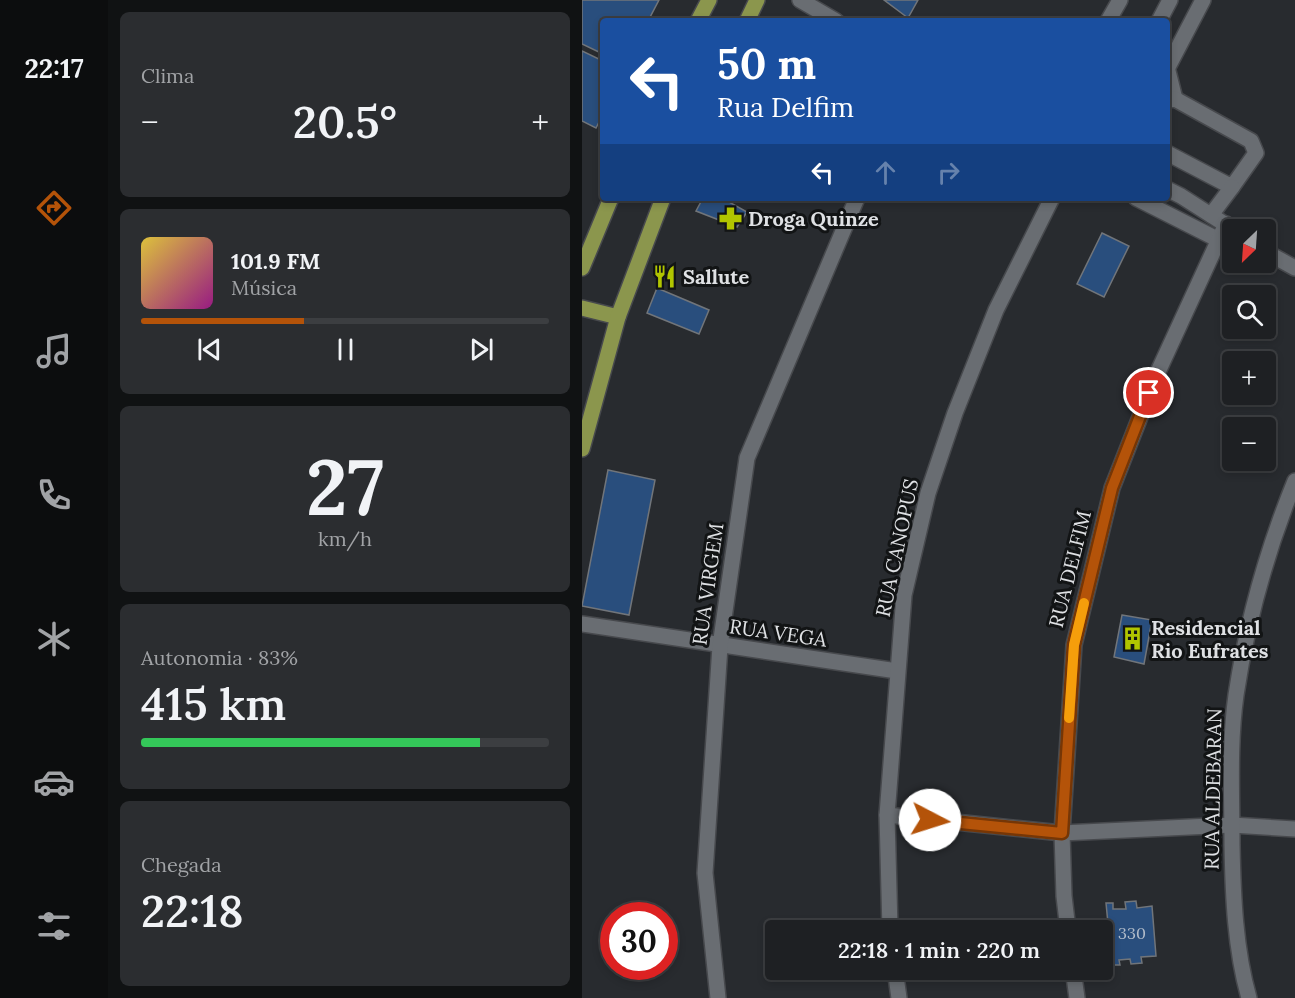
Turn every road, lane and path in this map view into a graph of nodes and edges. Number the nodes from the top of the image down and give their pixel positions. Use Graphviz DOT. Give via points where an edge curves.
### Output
graph roads {
  1 [pos="709,0"];
  2 [pos="757,0"];
  3 [pos="800,0"];
  4 [pos="1120,0"];
  5 [pos="1170,0"];
  6 [pos="1203,0"];
  7 [pos="700,18"];
  8 [pos="748,18"];
  9 [pos="831,18"];
  10 [pos="1110,18"];
  11 [pos="1161,18"];
  12 [pos="1170,61"];
  13 [pos="1171,99"];
  14 [pos="1170,155"];
  15 [pos="1232,187"];
  16 [pos="1170,190"];
  17 [pos="610,201"];
  18 [pos="662,201"];
  19 [pos="856,201"];
  20 [pos="1050,201"];
  21 [pos="1142,201"];
  22 [pos="1211,215"];
  23 [pos="1222,222"];
  24 [pos="1222,234"];
  25 [pos="1217,239"];
  26 [pos="1222,241"];
  27 [pos="1276,258"];
  28 [pos="582,268"];
  29 [pos="1295,268"];
  30 [pos="582,308"];
  31 [pos="618,317"];
  32 [pos="582,449"];
  33 [pos="1295,481"];
  34 [pos="582,624"];
  35 [pos="720,646"];
  36 [pos="897,671"];
  37 [pos="886,815"];
  38 [pos="1232,825"];
  39 [pos="1295,829"];
  40 [pos="1062,833"];
  41 [pos="890,920"];
  42 [pos="1067,920"];
  43 [pos="897,980"];
  44 [pos="1075,980"];
  45 [pos="718,998"];
  46 [pos="899,998"];
  47 [pos="1077,998"];
  48 [pos="1249,998"];
  1 -- 7 [label="main road"];
  2 -- 8 [label="main road"];
  3 -- 9 [label="street"];
  4 -- 10 [label="street"];
  5 -- 11 [label="street"];
  6 -- 12 [label="street"];
  13 -- 15 [label="street" via="1251,141 1256,153"];
  14 -- 15 [label="street"];
  15 -- 22 [label="street"];
  16 -- 22 [label="street"];
  17 -- 28 [label="main road"];
  18 -- 31 [label="main road"];
  19 -- 35 [label="street, RUA VIRGEM" via="747,458"];
  20 -- 36 [label="street, RUA CANOPUS" via="996,310 935,473 904,596"];
  21 -- 25 [label="street"];
  22 -- 23 [label="street"];
  24 -- 25 [label="street, RUA DELFIM"];
  25 -- 26 [label="street"];
  25 -- 40 [label="street, RUA DELFIM" via="1112,488 1074,645"];
  27 -- 29 [label="street"];
  30 -- 31 [label="main road"];
  31 -- 32 [label="main road"];
  33 -- 38 [label="street, RUA ALDEBARAN" via="1276,527 1252,612 1236,696"];
  34 -- 35 [label="street, RUA VEGA"];
  35 -- 36 [label="street, RUA VEGA"];
  35 -- 45 [label="street, RUA VIRGEM" via="705,873"];
  36 -- 37 [label="street, RUA CANOPUS"];
  37 -- 40 [label="street"];
  37 -- 41 [label="street, RUA CANOPUS"];
  38 -- 39 [label="street"];
  38 -- 40 [label="street"];
  38 -- 48 [label="street, RUA ALDEBARAN" via="1233,887"];
  40 -- 42 [label="street, RUA DELFIM"];
  43 -- 46 [label="street"];
  44 -- 47 [label="street"];
}
